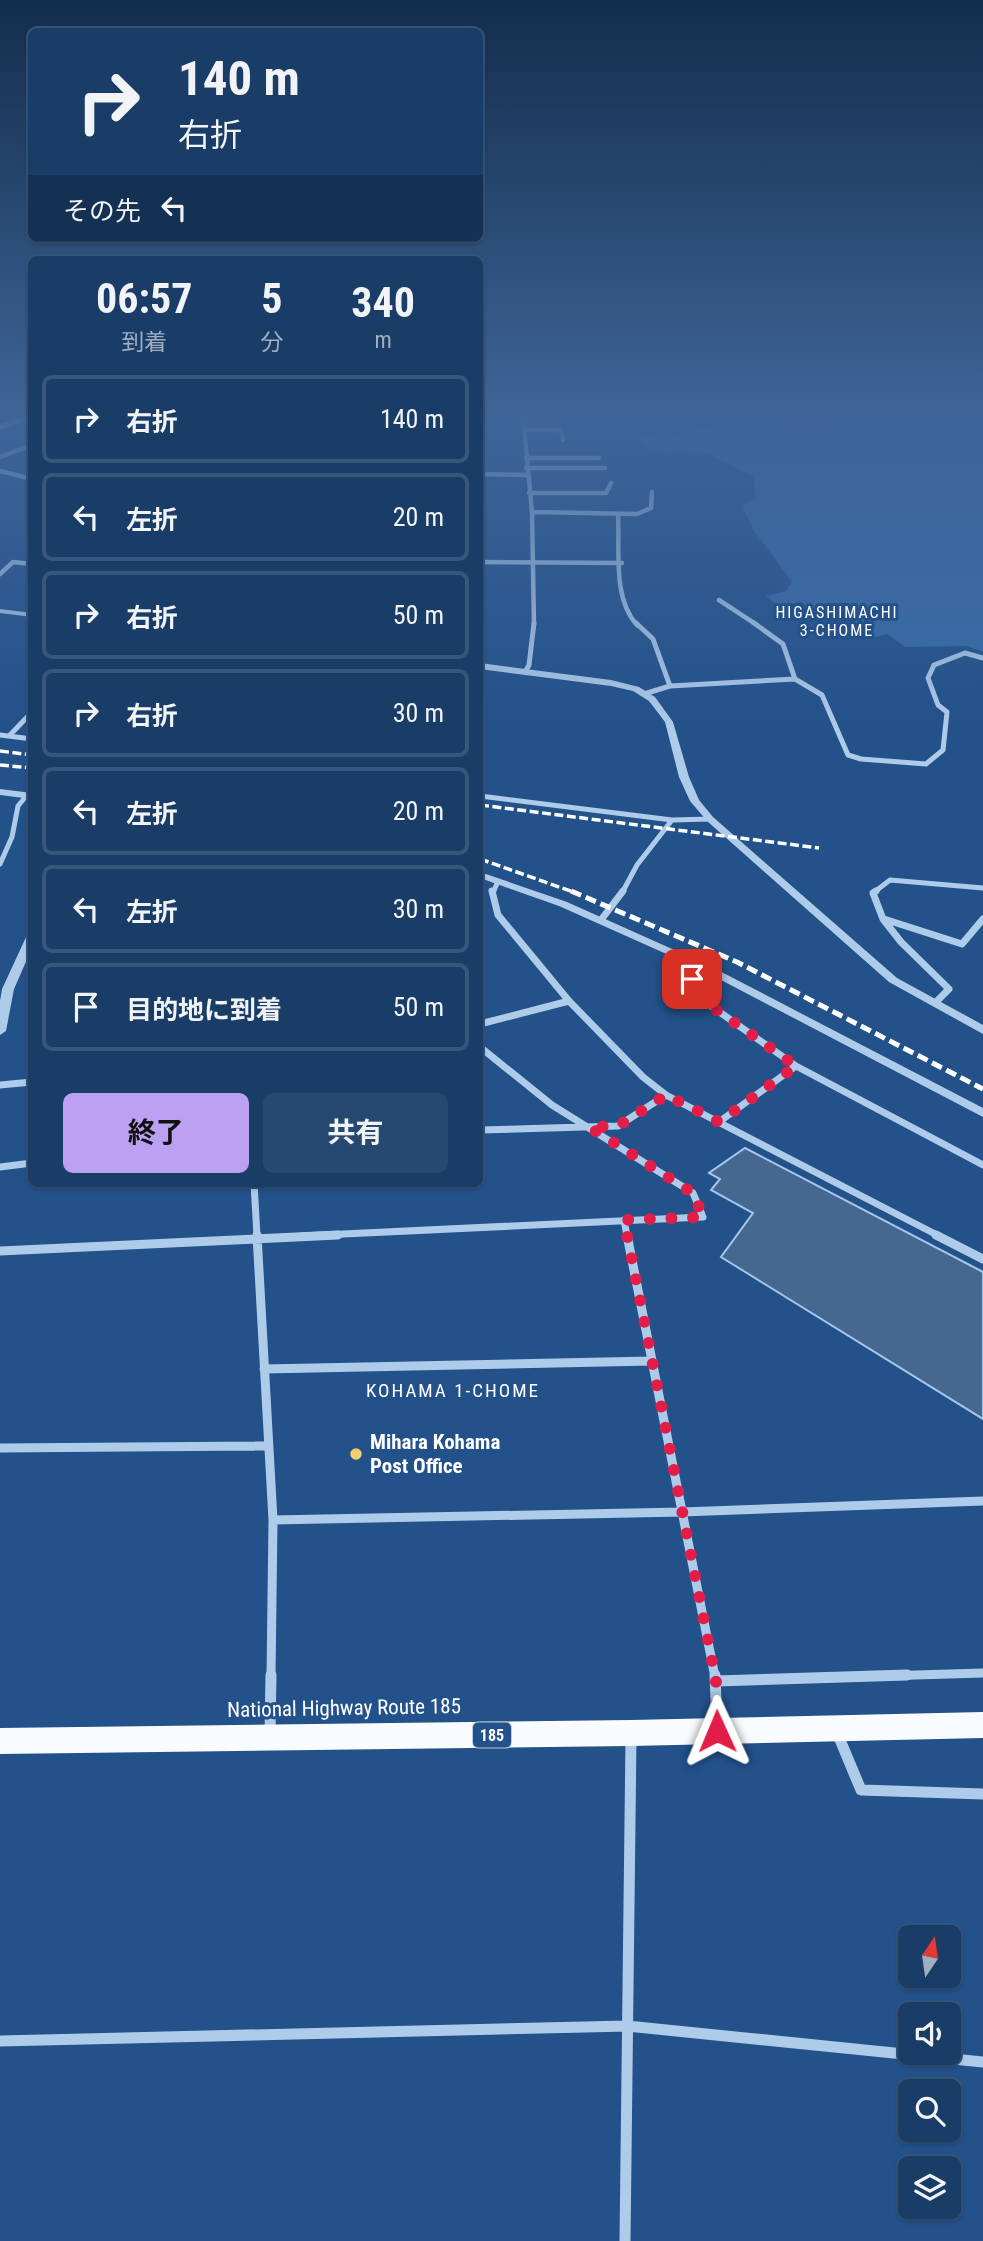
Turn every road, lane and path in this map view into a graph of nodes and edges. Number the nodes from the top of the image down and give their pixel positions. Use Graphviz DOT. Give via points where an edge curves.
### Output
graph roads {
  1 [pos="532,520"];
  2 [pos="618,520"];
  3 [pos="483,562"];
  4 [pos="532,563"];
  5 [pos="622,563"];
  6 [pos="28,564"];
  7 [pos="0,574"];
  8 [pos="719,600"];
  9 [pos="0,611"];
  10 [pos="28,614"];
  11 [pos="983,658"];
  12 [pos="483,666"];
  13 [pos="526,672"];
  14 [pos="795,679"];
  15 [pos="670,686"];
  16 [pos="643,694"];
  17 [pos="28,716"];
  18 [pos="0,735"];
  19 [pos="9,736"];
  20 [pos="28,738"];
  21 [pos="1,792"];
  22 [pos="28,796"];
  23 [pos="483,796"];
  24 [pos="28,797"];
  25 [pos="710,819"];
  26 [pos="672,820"];
  27 [pos="0,864"];
  28 [pos="483,876"];
  29 [pos="498,881"];
  30 [pos="983,888"];
  31 [pos="883,919"];
  32 [pos="983,919"];
  33 [pos="601,920"];
  34 [pos="28,943"];
  35 [pos="704,967"];
  36 [pos="4,988"];
  37 [pos="569,1001"];
  38 [pos="935,1003"];
  39 [pos="483,1023"];
  40 [pos="983,1030"];
  41 [pos="0,1031"];
  42 [pos="483,1049"];
  43 [pos="796,1066"];
  44 [pos="28,1082"];
  45 [pos="0,1085"];
  46 [pos="666,1095"];
  47 [pos="983,1113"];
  48 [pos="719,1122"];
  49 [pos="589,1127"];
  50 [pos="483,1130"];
  51 [pos="28,1164"];
  52 [pos="983,1165"];
  53 [pos="0,1167"];
  54 [pos="254,1187"];
  55 [pos="624,1220"];
  56 [pos="257,1239"];
  57 [pos="0,1251"];
  58 [pos="983,1259"];
  59 [pos="652,1361"];
  60 [pos="264,1368"];
  61 [pos="269,1446"];
  62 [pos="0,1448"];
  63 [pos="983,1501"];
  64 [pos="682,1512"];
  65 [pos="274,1520"];
  66 [pos="983,1673"];
  67 [pos="716,1681"];
  68 [pos="983,1725"];
  69 [pos="835,1727"];
  70 [pos="717,1731"];
  71 [pos="631,1733"];
  72 [pos="270,1737"];
  73 [pos="0,1741"];
  74 [pos="983,1794"];
  75 [pos="627,2026"];
  76 [pos="0,2041"];
  77 [pos="983,2062"];
  78 [pos="625,2241"];
  1 -- 4 [label="street"];
  2 -- 5 [label="street"];
  3 -- 4 [label="street"];
  4 -- 5 [label="street"];
  4 -- 13 [label="street" via="534,624"];
  5 -- 15 [label="street" via="620,580 628,613 652,636"];
  6 -- 7 [label="street" via="13,562"];
  8 -- 14 [label="street" via="777,638"];
  9 -- 10 [label="street"];
  11 -- 14 [label="street" via="965,653 934,665 928,678 938,705 947,712 943,750 926,764 848,755 822,695"];
  12 -- 13 [label="street"];
  13 -- 16 [label="street" via="611,683"];
  14 -- 15 [label="street"];
  15 -- 16 [label="street"];
  16 -- 25 [label="street" via="662,709 669,722 684,777"];
  17 -- 19 [label="street"];
  18 -- 19 [label="street"];
  19 -- 20 [label="street"];
  21 -- 22 [label="street"];
  23 -- 26 [label="street"];
  24 -- 27 [label="street" via="18,806"];
  25 -- 26 [label="street"];
  25 -- 38 [label="street" via="893,979"];
  26 -- 33 [label="street"];
  28 -- 29 [label="street"];
  29 -- 33 [label="street"];
  29 -- 37 [label="street" via="492,890 498,915"];
  30 -- 31 [label="street" via="890,880 873,893"];
  31 -- 32 [label="street" via="962,944"];
  31 -- 38 [label="street" via="949,989"];
  33 -- 35 [label="street"];
  34 -- 36 [label="street"];
  35 -- 43 [label="street" via="692,979 694,994"];
  35 -- 47 [label="street"];
  36 -- 41 [label="street"];
  37 -- 39 [label="street"];
  37 -- 46 [label="street"];
  38 -- 40 [label="street"];
  42 -- 49 [label="street" via="552,1105"];
  43 -- 48 [label="street"];
  43 -- 52 [label="street"];
  44 -- 45 [label="street"];
  46 -- 48 [label="street"];
  46 -- 49 [label="street" via="618,1126"];
  48 -- 58 [label="street"];
  49 -- 50 [label="street"];
  49 -- 55 [label="street" via="693,1193 703,1217"];
  51 -- 53 [label="street"];
  54 -- 56 [label="street"];
  55 -- 56 [label="street"];
  55 -- 59 [label="street"];
  56 -- 57 [label="street"];
  56 -- 60 [label="street"];
  59 -- 60 [label="street"];
  59 -- 64 [label="street"];
  60 -- 61 [label="street"];
  61 -- 62 [label="street"];
  61 -- 65 [label="street"];
  63 -- 64 [label="street"];
  64 -- 65 [label="street"];
  64 -- 67 [label="street"];
  65 -- 72 [label="street"];
  66 -- 67 [label="street"];
  67 -- 70 [label="street"];
  68 -- 69 [label="highway, National Highway Route 185 / 185"];
  69 -- 70 [label="highway, National Highway Route 185 / 185"];
  69 -- 74 [label="street" via="861,1790"];
  70 -- 71 [label="highway, National Highway Route 185 / 185"];
  71 -- 72 [label="highway, National Highway Route 185 / 185"];
  71 -- 75 [label="street"];
  72 -- 73 [label="highway, National Highway Route 185 / 185"];
  75 -- 76 [label="street"];
  75 -- 77 [label="street"];
  75 -- 78 [label="street"];
}
